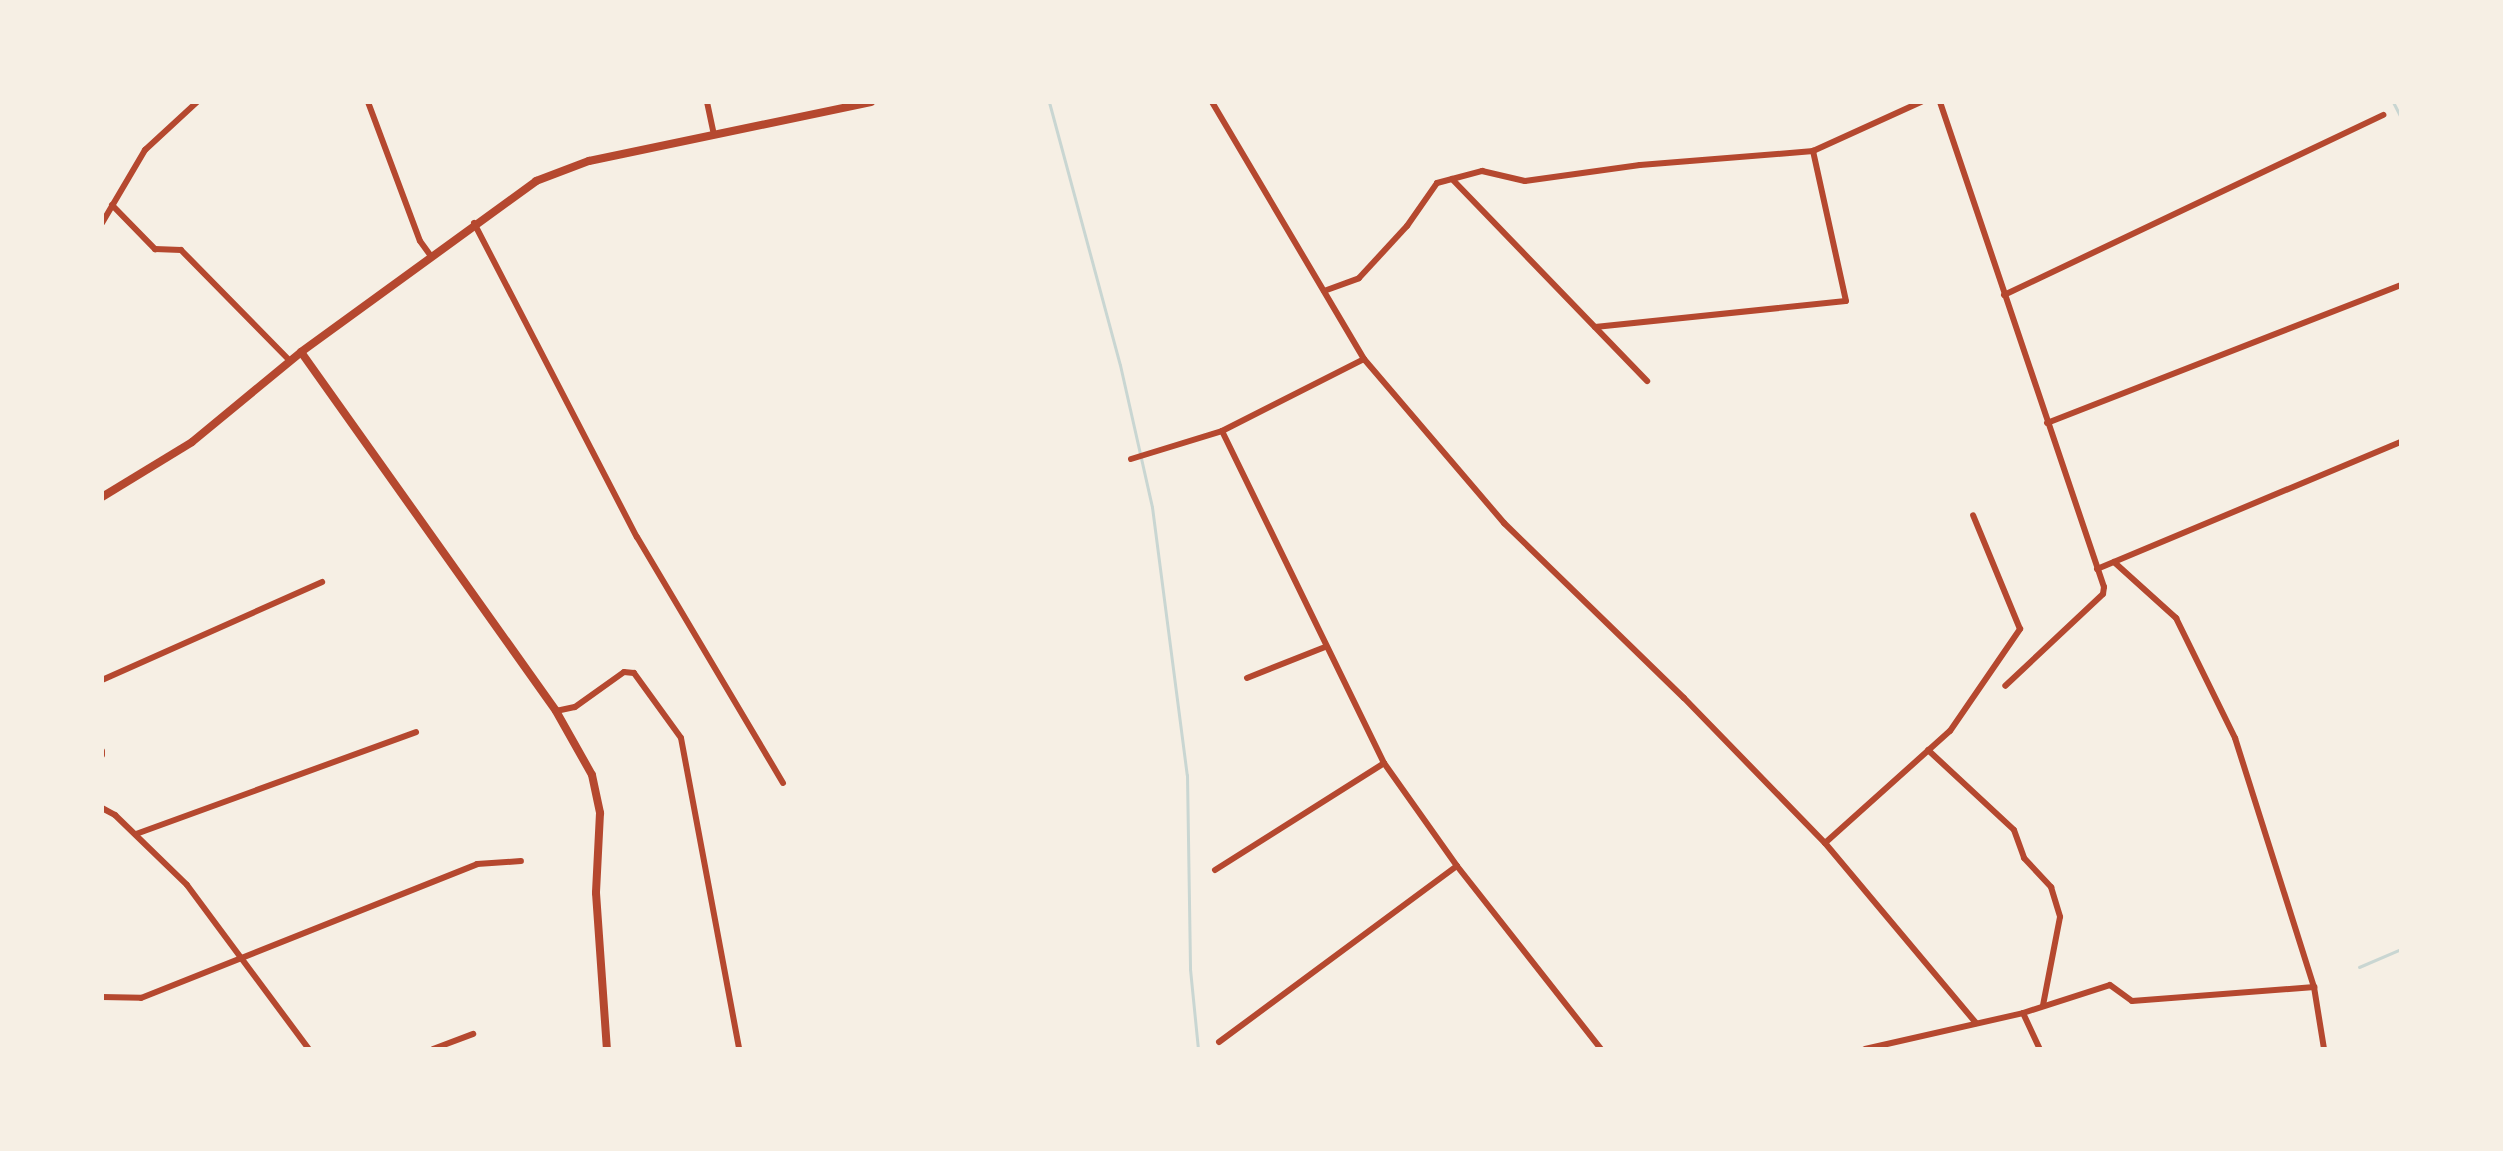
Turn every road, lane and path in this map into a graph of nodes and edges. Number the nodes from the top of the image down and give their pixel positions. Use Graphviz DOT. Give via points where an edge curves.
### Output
graph roads {
  1 [pos="197,102"];
  2 [pos="368,102"];
  3 [pos="707,102"];
  4 [pos="871,102"];
  5 [pos="1212,102"];
  6 [pos="1921,102"];
  7 [pos="1940,102"];
  8 [pos="2383,115"];
  9 [pos="714,134"];
  10 [pos="1813,151"];
  11 [pos="1452,179"];
  12 [pos="112,205"];
  13 [pos="102,223"];
  14 [pos="474,223"];
  15 [pos="430,255"];
  16 [pos="2401,285"];
  17 [pos="1324,291"];
  18 [pos="2004,295"];
  19 [pos="1595,327"];
  20 [pos="301,352"];
  21 [pos="1364,359"];
  22 [pos="290,361"];
  23 [pos="1647,381"];
  24 [pos="2047,423"];
  25 [pos="1222,431"];
  26 [pos="2401,442"];
  27 [pos="1131,459"];
  28 [pos="102,497"];
  29 [pos="1973,515"];
  30 [pos="2114,562"];
  31 [pos="2097,569"];
  32 [pos="322,582"];
  33 [pos="1325,647"];
  34 [pos="1247,678"];
  35 [pos="102,680"];
  36 [pos="2005,686"];
  37 [pos="556,711"];
  38 [pos="416,732"];
  39 [pos="1928,750"];
  40 [pos="1384,763"];
  41 [pos="783,783"];
  42 [pos="102,808"];
  43 [pos="136,834"];
  44 [pos="1825,843"];
  45 [pos="521,861"];
  46 [pos="1457,866"];
  47 [pos="1215,870"];
  48 [pos="242,958"];
  49 [pos="2314,987"];
  50 [pos="102,997"];
  51 [pos="2043,1005"];
  52 [pos="2023,1013"];
  53 [pos="1976,1023"];
  54 [pos="473,1034"];
  55 [pos="1219,1042"];
  56 [pos="309,1049"];
  57 [pos="433,1049"];
  58 [pos="607,1049"];
  59 [pos="739,1049"];
  60 [pos="1601,1049"];
  61 [pos="1865,1049"];
  62 [pos="2040,1049"];
  63 [pos="2324,1049"];
  1 -- 12 [label="street" via="145,150"];
  2 -- 15 [label="street" via="420,241"];
  3 -- 9 [label="street"];
  4 -- 9 [label="street"];
  5 -- 17 [label="street"];
  6 -- 10 [label="street"];
  7 -- 18 [label="street"];
  8 -- 18 [label="street"];
  9 -- 14 [label="street" via="555,172"];
  10 -- 11 [label="street" via="1525,181 1482,171"];
  10 -- 19 [label="street" via="1846,301"];
  11 -- 17 [label="street" via="1437,183 1407,226 1359,278"];
  11 -- 19 [label="street"];
  12 -- 13 [label="street"];
  12 -- 22 [label="street" via="155,249 181,250"];
  14 -- 15 [label="street"];
  14 -- 41 [label="street" via="637,537"];
  15 -- 20 [label="street"];
  16 -- 24 [label="street"];
  17 -- 21 [label="street"];
  18 -- 24 [label="street"];
  19 -- 23 [label="street"];
  20 -- 22 [label="street"];
  20 -- 37 [label="street"];
  21 -- 25 [label="street"];
  21 -- 44 [label="street" via="1504,523"];
  22 -- 28 [label="street" via="192,442"];
  24 -- 31 [label="street"];
  25 -- 27 [label="street"];
  25 -- 33 [label="street"];
  26 -- 30 [label="street"];
  29 -- 39 [label="street" via="2020,629 1950,731"];
  30 -- 31 [label="street"];
  30 -- 49 [label="street" via="2176,618 2235,738"];
  31 -- 36 [label="street" via="2103,594"];
  32 -- 35 [label="street"];
  33 -- 34 [label="street"];
  33 -- 40 [label="street"];
  37 -- 58 [label="street" via="587,763 599,799 596,893"];
  37 -- 59 [label="street" via="575,707 624,672 634,673 681,738"];
  38 -- 43 [label="street"];
  39 -- 44 [label="street"];
  39 -- 51 [label="street" via="2014,830 2024,858 2051,887 2060,917"];
  40 -- 46 [label="street"];
  40 -- 47 [label="street"];
  42 -- 43 [label="street"];
  43 -- 48 [label="street" via="187,885"];
  44 -- 53 [label="street"];
  45 -- 48 [label="street" via="477,864"];
  46 -- 55 [label="street"];
  46 -- 60 [label="street"];
  48 -- 50 [label="street" via="141,998"];
  48 -- 56 [label="street"];
  49 -- 51 [label="street" via="2132,1001 2110,985"];
  49 -- 63 [label="street"];
  51 -- 52 [label="street"];
  52 -- 53 [label="street"];
  52 -- 62 [label="street"];
  53 -- 61 [label="street"];
  54 -- 57 [label="street"];
}
